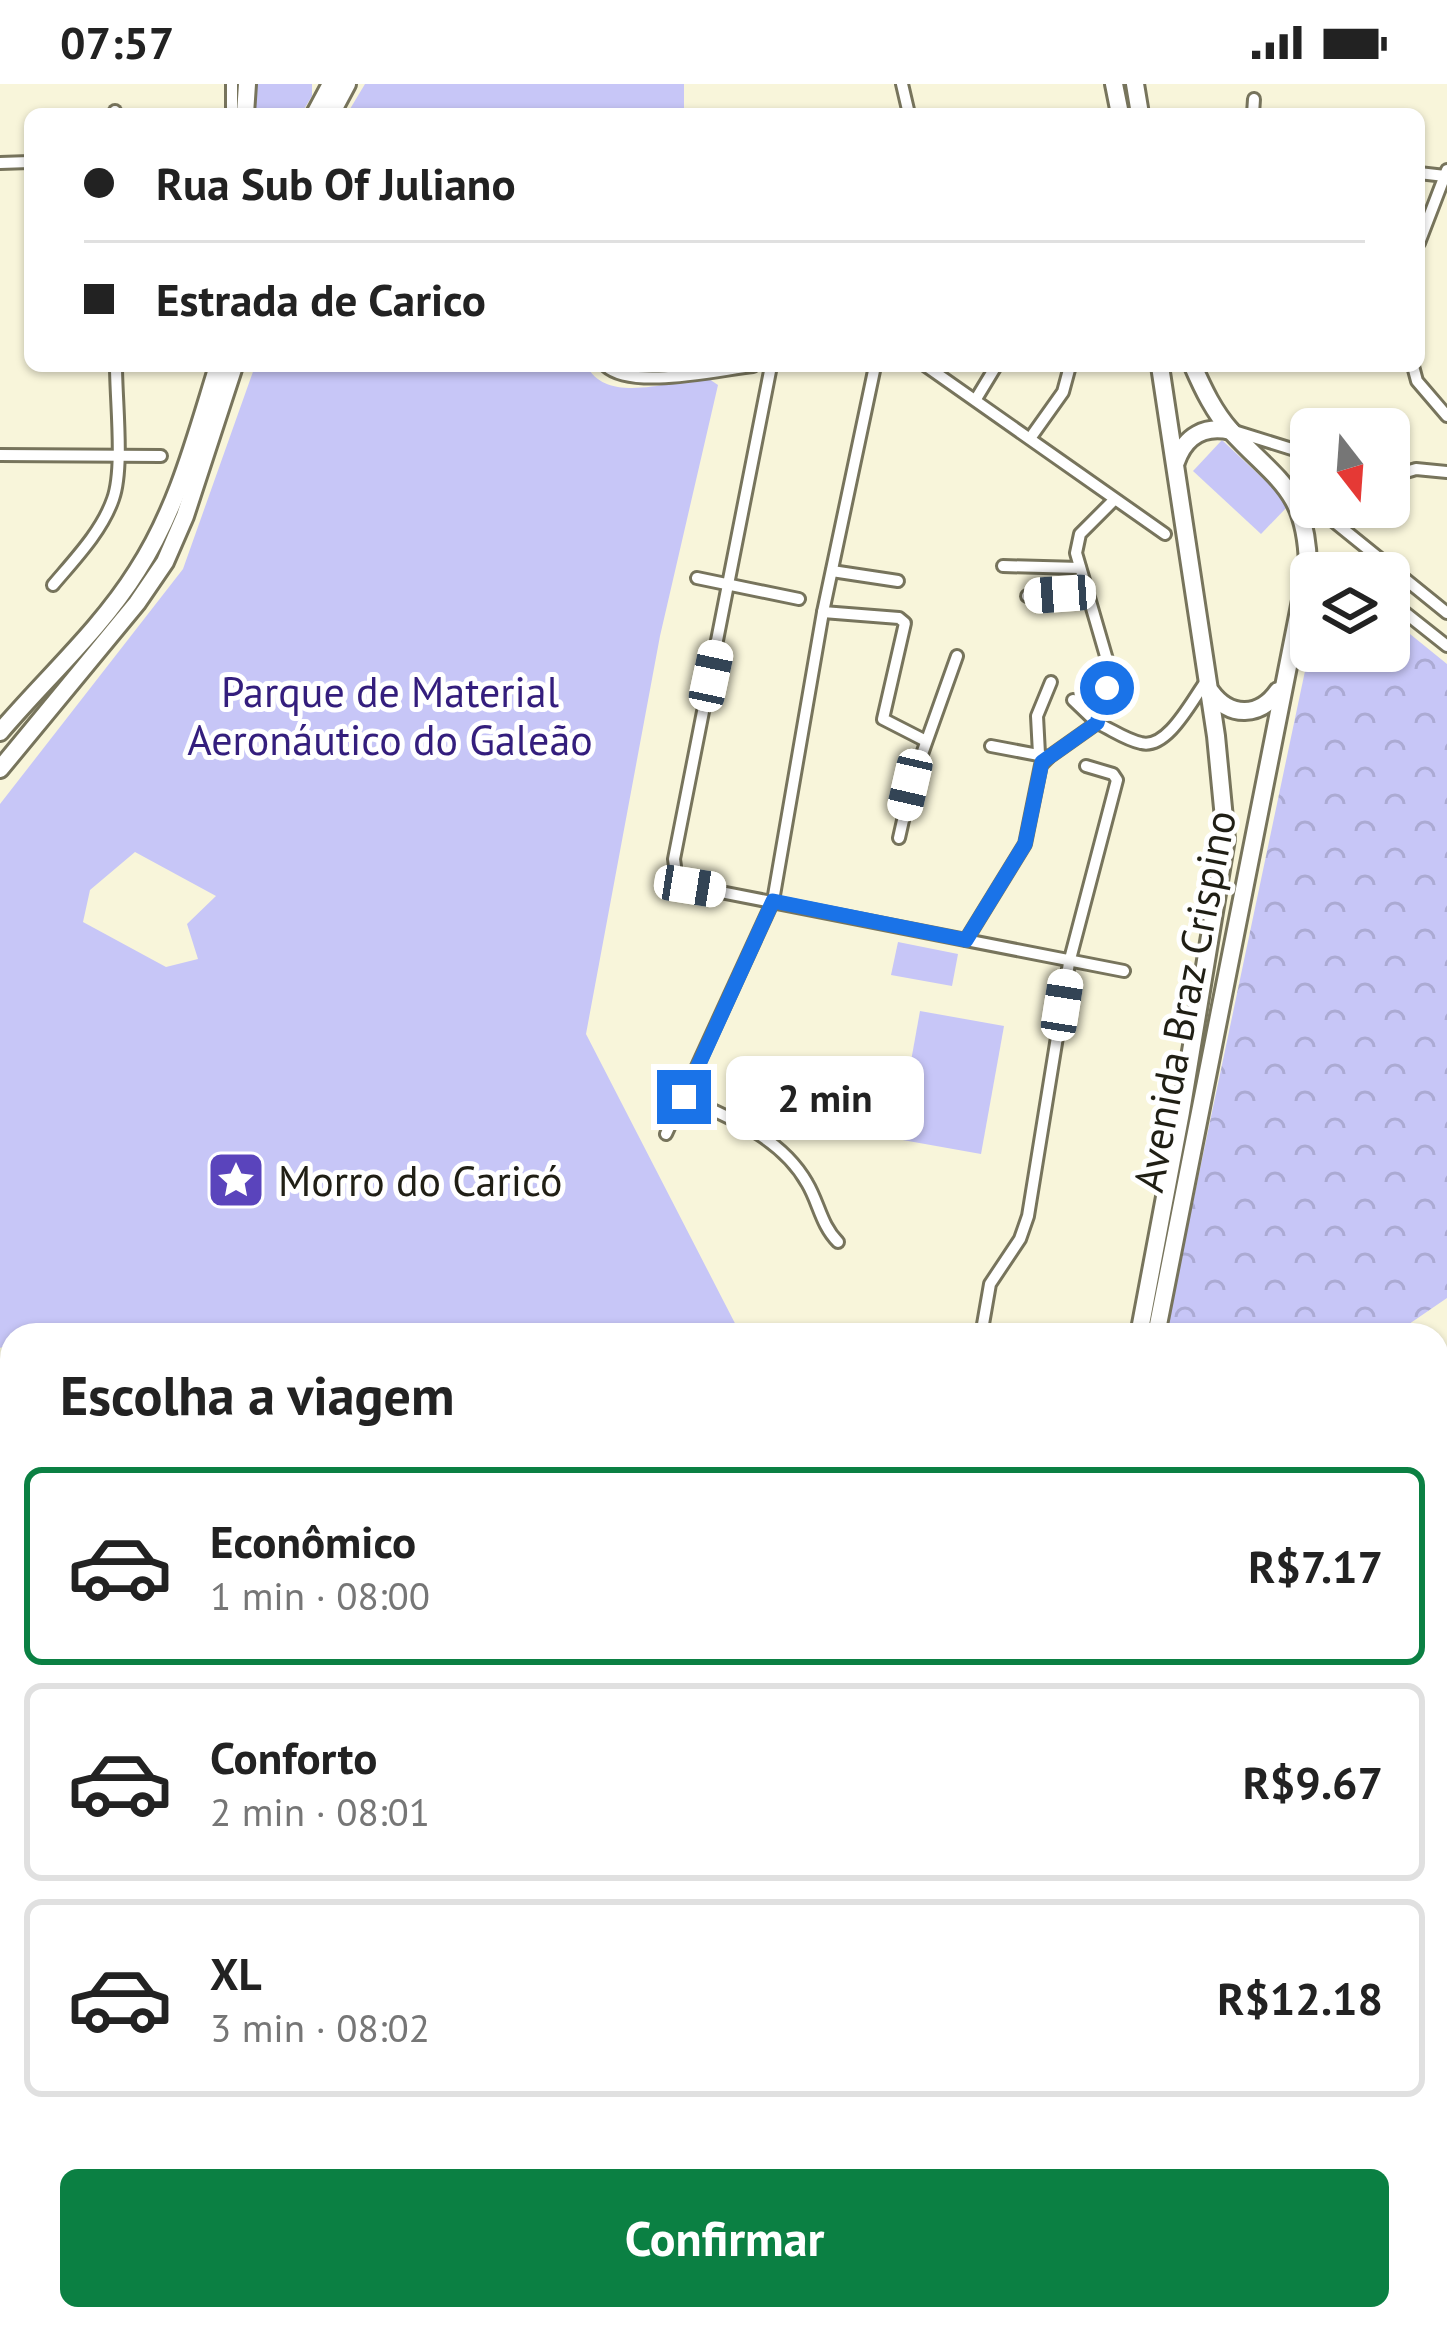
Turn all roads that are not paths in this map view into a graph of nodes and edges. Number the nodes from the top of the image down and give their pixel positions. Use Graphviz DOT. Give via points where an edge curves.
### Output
graph roads {
  1 [pos="347,84"];
  2 [pos="327,94"];
  3 [pos="1254,99"];
  4 [pos="1253,108"];
  5 [pos="1446,174"];
  6 [pos="1425,228"];
  7 [pos="116,372"];
  8 [pos="216,372"];
  9 [pos="232,372"];
  10 [pos="612,372"];
  11 [pos="700,372"];
  12 [pos="770,372"];
  13 [pos="873,372"];
  14 [pos="935,372"];
  15 [pos="992,372"];
  16 [pos="1068,372"];
  17 [pos="1161,372"];
  18 [pos="1196,372"];
  19 [pos="1415,372"];
  20 [pos="976,399"];
  21 [pos="1447,416"];
  22 [pos="1231,431"];
  23 [pos="1030,437"];
  24 [pos="1290,448"];
  25 [pos="116,454"];
  26 [pos="0,455"];
  27 [pos="161,456"];
  28 [pos="1176,467"];
  29 [pos="1410,471"];
  30 [pos="1447,472"];
  31 [pos="1279,475"];
  32 [pos="1290,484"];
  33 [pos="1114,500"];
  34 [pos="1342,528"];
  35 [pos="1165,534"];
  36 [pos="1307,552"];
  37 [pos="1003,566"];
  38 [pos="1080,568"];
  39 [pos="832,571"];
  40 [pos="697,578"];
  41 [pos="898,581"];
  42 [pos="53,585"];
  43 [pos="729,585"];
  44 [pos="1084,592"];
  45 [pos="1028,596"];
  46 [pos="799,598"];
  47 [pos="823,612"];
  48 [pos="1447,613"];
  49 [pos="1410,617"];
  50 [pos="1447,646"];
  51 [pos="1290,654"];
  52 [pos="957,656"];
  53 [pos="1282,681"];
  54 [pos="1052,682"];
  55 [pos="1208,683"];
  56 [pos="1073,700"];
  57 [pos="1097,723"];
  58 [pos="1,731"];
  59 [pos="926,741"];
  60 [pos="991,746"];
  61 [pos="1044,756"];
  62 [pos="1086,766"];
  63 [pos="0,769"];
  64 [pos="899,838"];
  65 [pos="773,901"];
  66 [pos="966,940"];
  67 [pos="1069,962"];
  68 [pos="1124,971"];
  69 [pos="684,1097"];
  70 [pos="666,1134"];
  71 [pos="838,1241"];
  72 [pos="983,1323"];
  73 [pos="1140,1323"];
  74 [pos="1158,1323"];
  1 -- 2 [label="main road"];
  3 -- 4 [label="street"];
  5 -- 6 [label="street"];
  7 -- 25 [label="street"];
  8 -- 58 [label="main road" via="175,498 136,573"];
  9 -- 63 [label="main road" via="165,562"];
  10 -- 11 [label="street"];
  12 -- 43 [label="street"];
  13 -- 39 [label="street"];
  14 -- 20 [label="street"];
  15 -- 20 [label="street"];
  16 -- 23 [label="street"];
  17 -- 28 [label="main road, Avenida Braz Crispino"];
  18 -- 22 [label="main road"];
  19 -- 21 [label="street"];
  20 -- 23 [label="street"];
  22 -- 24 [label="street"];
  22 -- 28 [label="main road" via="1194,435"];
  22 -- 31 [label="main road"];
  23 -- 33 [label="street"];
  25 -- 26 [label="street"];
  25 -- 27 [label="street"];
  25 -- 42 [label="street" via="112,502"];
  28 -- 55 [label="main road, Avenida Braz Crispino"];
  29 -- 30 [label="street"];
  31 -- 32 [label="street"];
  31 -- 36 [label="main road, Avenida Braz Crispino" via="1300,512"];
  33 -- 35 [label="street"];
  33 -- 38 [label="street" via="1080,534"];
  34 -- 48 [label="street"];
  37 -- 38 [label="street"];
  38 -- 44 [label="street"];
  39 -- 41 [label="street"];
  39 -- 47 [label="street"];
  40 -- 43 [label="street"];
  43 -- 46 [label="street"];
  43 -- 65 [label="street" via="676,874 690,886"];
  44 -- 45 [label="street"];
  44 -- 57 [label="street" via="1108,662"];
  47 -- 59 [label="street" via="903,620 883,719"];
  47 -- 65 [label="street"];
  49 -- 50 [label="street"];
  51 -- 53 [label="main road, Avenida Braz Crispino"];
  52 -- 59 [label="street"];
  53 -- 55 [label="main road" via="1266,705 1247,712 1219,703"];
  53 -- 74 [label="main road, Avenida Braz Crispino"];
  54 -- 61 [label="street" via="1036,726"];
  55 -- 57 [label="street" via="1155,743"];
  55 -- 73 [label="main road, Avenida Braz Crispino" via="1226,839"];
  56 -- 57 [label="street"];
  57 -- 61 [label="street"];
  59 -- 64 [label="street"];
  60 -- 61 [label="street"];
  61 -- 66 [label="street" via="1025,844"];
  62 -- 67 [label="street" via="1117,780"];
  65 -- 66 [label="street"];
  65 -- 69 [label="street"];
  66 -- 67 [label="street"];
  67 -- 68 [label="street"];
  67 -- 72 [label="street" via="1028,1216 990,1284"];
  69 -- 70 [label="street"];
  69 -- 71 [label="street" via="783,1151"];
}
